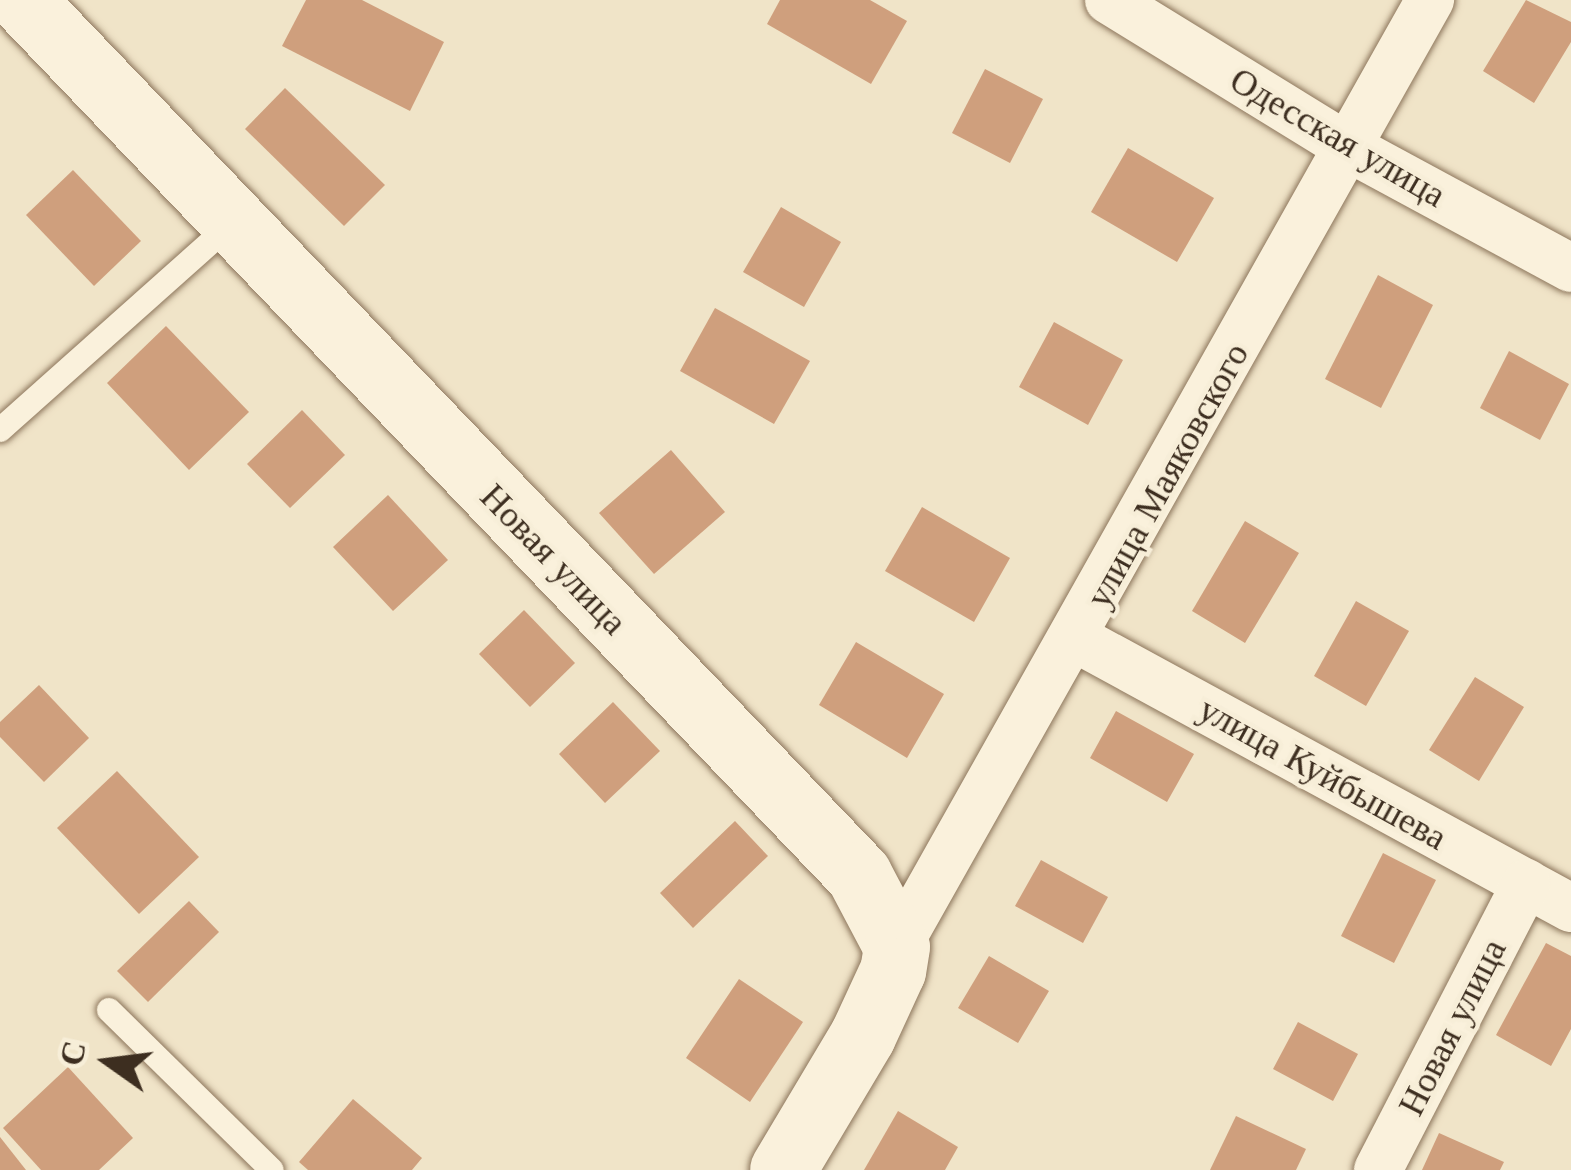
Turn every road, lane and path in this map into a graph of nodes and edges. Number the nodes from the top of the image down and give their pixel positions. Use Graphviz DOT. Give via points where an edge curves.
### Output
graph roads {
  1 [pos="22,0"];
  2 [pos="1109,0"];
  3 [pos="1430,0"];
  4 [pos="1351,149"];
  5 [pos="231,224"];
  6 [pos="1571,268"];
  7 [pos="0,430"];
  8 [pos="1075,638"];
  9 [pos="1526,884"];
  10 [pos="1571,908"];
  11 [pos="897,947"];
  12 [pos="110,1010"];
  13 [pos="272,1170"];
  14 [pos="784,1170"];
  15 [pos="1378,1170"];
  1 -- 5 [label="main road, Новая улица"];
  2 -- 4 [label="street, Одесская улица"];
  3 -- 4 [label="street, улица Маяковского"];
  4 -- 6 [label="street, Одесская улица"];
  4 -- 8 [label="street, улица Маяковского"];
  5 -- 7 [label="lane"];
  5 -- 11 [label="main road, Новая улица" via="859,875"];
  8 -- 9 [label="street, улица Куйбышева"];
  8 -- 11 [label="street, улица Маяковского"];
  9 -- 10 [label="street, улица Куйбышева"];
  9 -- 15 [label="street, Новая улица"];
  11 -- 14 [label="main road" via="863,1036"];
  12 -- 13 [label="lane"];
}
